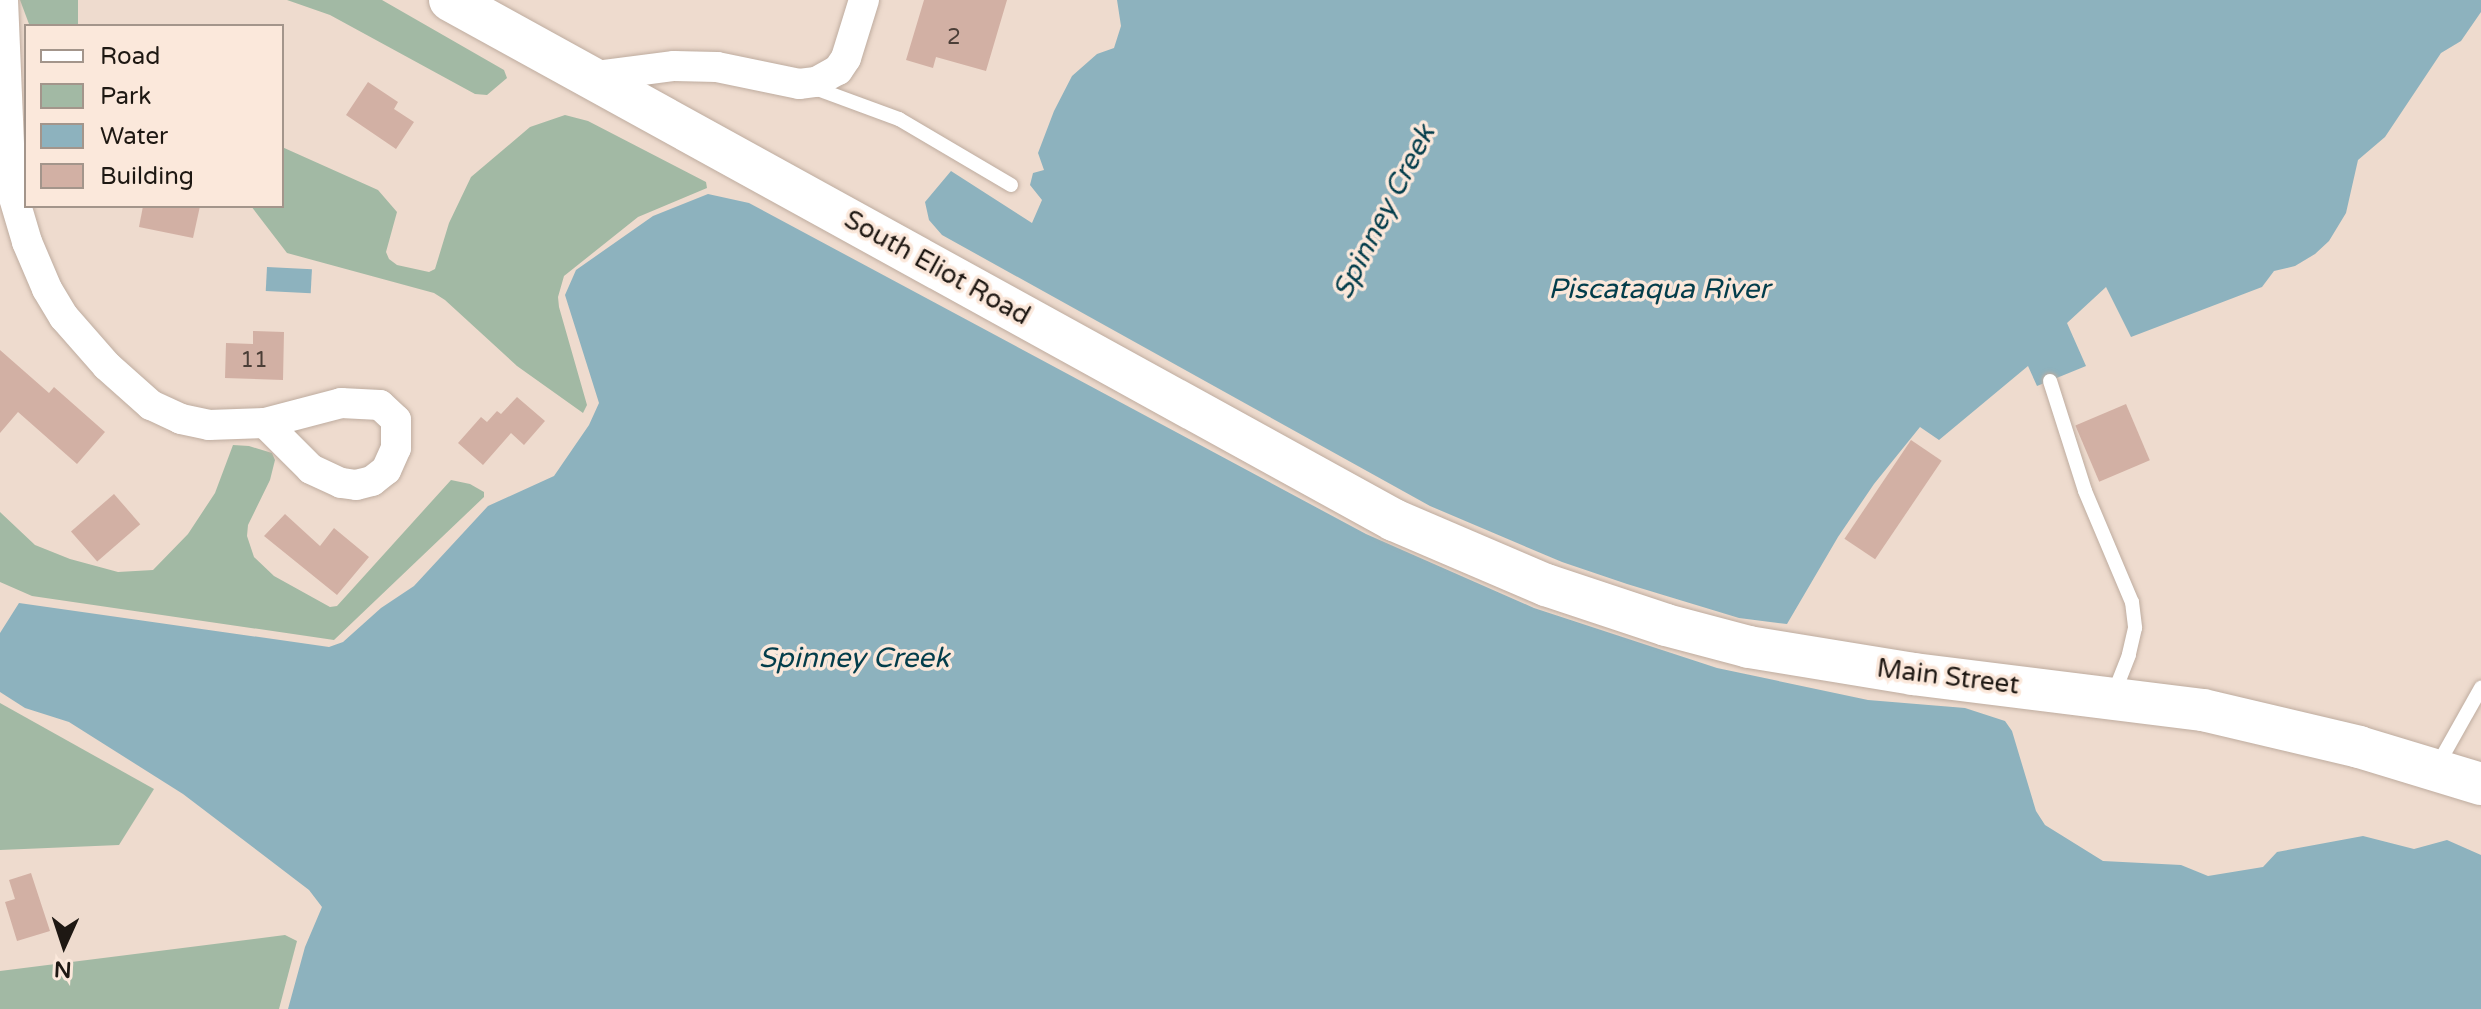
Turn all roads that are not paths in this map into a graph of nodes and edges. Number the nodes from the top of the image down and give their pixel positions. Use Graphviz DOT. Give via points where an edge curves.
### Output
graph roads {
  1 [pos="3,0"];
  2 [pos="450,0"];
  3 [pos="864,0"];
  4 [pos="589,77"];
  5 [pos="801,84"];
  6 [pos="1011,185"];
  7 [pos="2050,381"];
  8 [pos="265,423"];
  9 [pos="1424,535"];
  10 [pos="2481,688"];
  11 [pos="2113,697"];
  12 [pos="2434,770"];
  13 [pos="2481,784"];
  1 -- 8 [label="street" via="14,198 27,242 64,317 151,405 209,425"];
  2 -- 4 [label="main road, South Eliot Road"];
  3 -- 5 [label="street" via="838,70"];
  4 -- 5 [label="street" via="674,66 717,67"];
  4 -- 9 [label="main road, South Eliot Road"];
  5 -- 6 [label="lane" via="899,119"];
  7 -- 11 [label="lane" via="2085,491 2132,602 2135,628"];
  9 -- 11 [label="main road, Main Street" via="1546,585 1749,647 1913,674"];
  10 -- 12 [label="lane"];
  11 -- 12 [label="main road, Main Street" via="2259,722"];
  12 -- 13 [label="main road, Main Street"];
}
